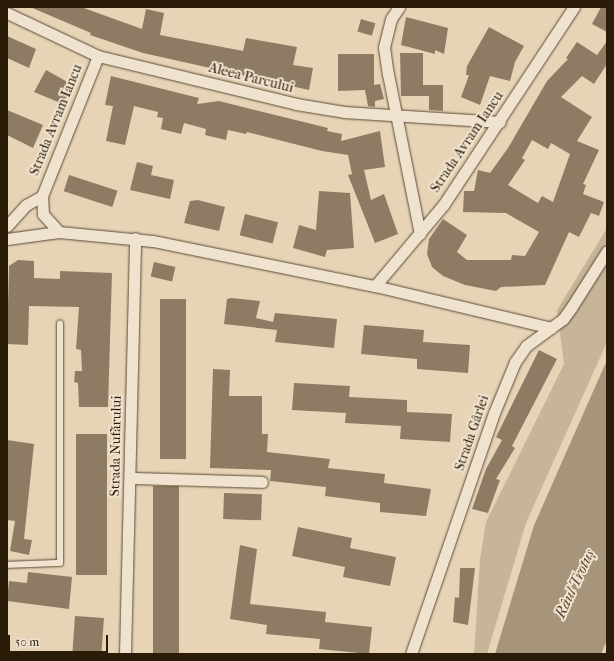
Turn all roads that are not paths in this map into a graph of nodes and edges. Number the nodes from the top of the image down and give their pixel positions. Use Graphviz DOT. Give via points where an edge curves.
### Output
graph roads {
  1 [pos="399,7"];
  2 [pos="574,7"];
  3 [pos="7,13"];
  4 [pos="98,56"];
  5 [pos="396,115"];
  6 [pos="500,122"];
  7 [pos="42,196"];
  8 [pos="7,226"];
  9 [pos="59,232"];
  10 [pos="420,234"];
  11 [pos="7,238"];
  12 [pos="135,238"];
  13 [pos="607,251"];
  14 [pos="375,286"];
  15 [pos="60,324"];
  16 [pos="551,328"];
  17 [pos="131,478"];
  18 [pos="262,482"];
  19 [pos="7,565"];
  20 [pos="125,654"];
  21 [pos="411,654"];
  1 -- 5 [label="street" via="391,19 384,47"];
  2 -- 6 [label="street, Strada Avram Iancu"];
  3 -- 4 [label="street, Aleea Parcului"];
  4 -- 5 [label="street, Aleea Parcului" via="296,104 345,112"];
  4 -- 7 [label="street, Strada Avram Iancu"];
  5 -- 6 [label="street, Aleea Parcului"];
  5 -- 10 [label="street"];
  6 -- 10 [label="street, Strada Avram Iancu"];
  7 -- 8 [label="street, Strada Avram Iancu" via="26,205"];
  7 -- 9 [label="street, Strada Avram Iancu" via="43,214"];
  9 -- 11 [label="street"];
  9 -- 12 [label="street"];
  10 -- 14 [label="street, Strada Avram Iancu"];
  12 -- 14 [label="street"];
  12 -- 17 [label="street, Strada Nufărului"];
  13 -- 16 [label="street, Strada Gârlei" via="572,308"];
  14 -- 16 [label="street"];
  15 -- 19 [label="lane" via="60,563"];
  16 -- 21 [label="street, Strada Gârlei" via="526,346 515,362 494,413"];
  17 -- 18 [label="street"];
  17 -- 20 [label="street, Strada Nufărului"];
}
